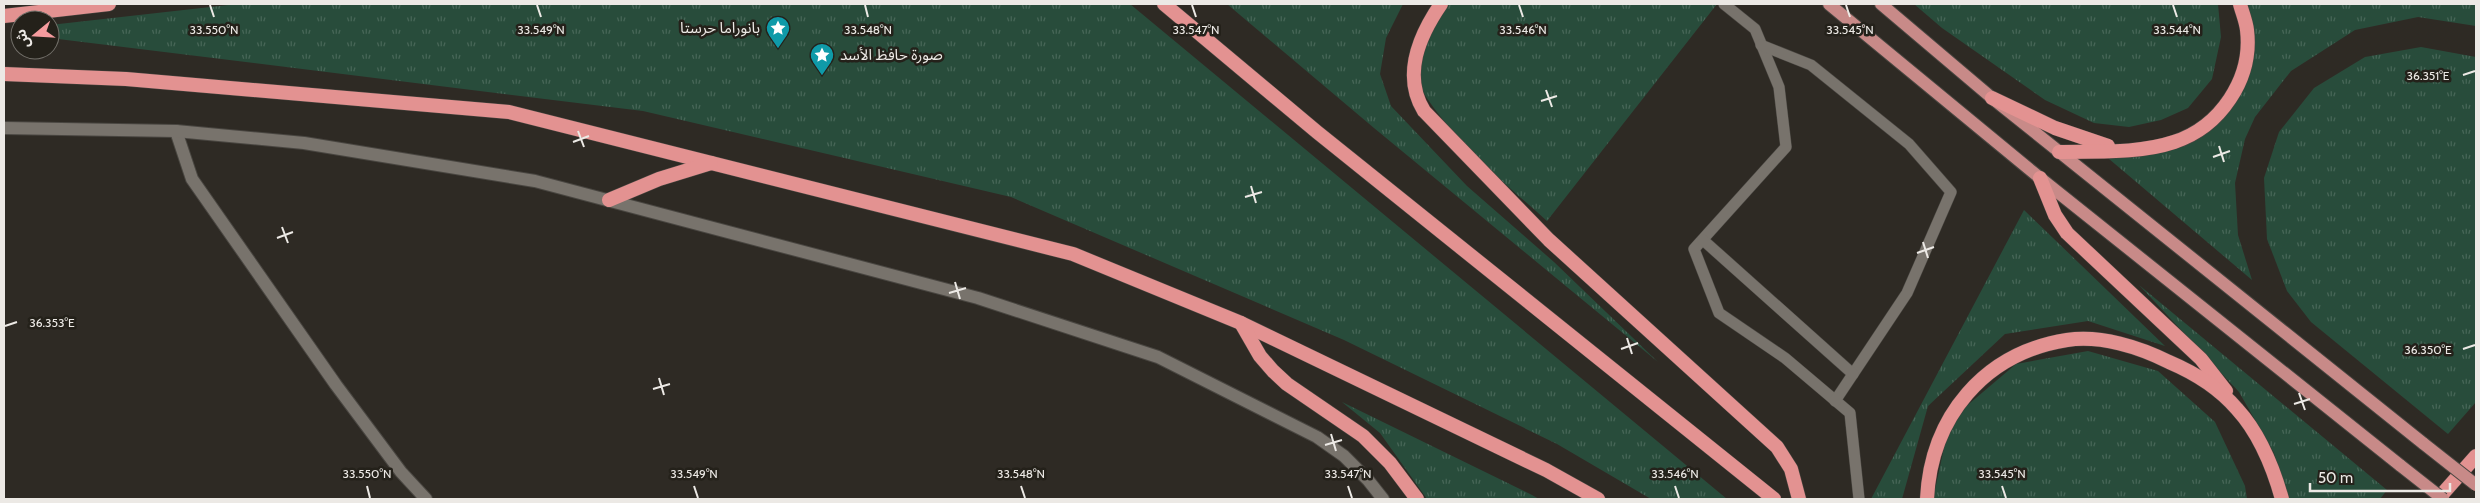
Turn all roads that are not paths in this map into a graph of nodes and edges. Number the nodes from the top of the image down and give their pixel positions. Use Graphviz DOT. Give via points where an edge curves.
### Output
graph roads {
  1 [pos="108,4"];
  2 [pos="1164,4"];
  3 [pos="1441,4"];
  4 [pos="1724,4"];
  5 [pos="1829,4"];
  6 [pos="1880,4"];
  7 [pos="2240,4"];
  8 [pos="4,16"];
  9 [pos="1761,45"];
  10 [pos="4,74"];
  11 [pos="1992,98"];
  12 [pos="4,128"];
  13 [pos="176,131"];
  14 [pos="2121,150"];
  15 [pos="2059,152"];
  16 [pos="712,163"];
  17 [pos="2040,178"];
  18 [pos="609,200"];
  19 [pos="1703,240"];
  20 [pos="1241,323"];
  21 [pos="1853,374"];
  22 [pos="1835,401"];
  23 [pos="2237,408"];
  24 [pos="2476,456"];
  25 [pos="2476,485"];
  26 [pos="426,499"];
  27 [pos="1383,499"];
  28 [pos="1417,499"];
  29 [pos="1598,499"];
  30 [pos="1774,499"];
  31 [pos="1800,499"];
  32 [pos="1859,499"];
  33 [pos="1927,499"];
  34 [pos="2282,499"];
  35 [pos="2438,499"];
  36 [pos="2443,499"];
  1 -- 8 [label="highway"];
  2 -- 30 [label="highway" via="1317,132"];
  3 -- 31 [label="highway" via="1418,49 1412,70 1414,91 1424,111 1549,240 1777,447 1791,469"];
  4 -- 9 [label="lane" via="1755,29"];
  5 -- 17 [label="main road"];
  6 -- 11 [label="main road"];
  7 -- 14 [label="highway" via="2247,29 2247,54 2241,78 2230,100 2195,134 2173,143"];
  9 -- 19 [label="lane" via="1779,87 1786,147"];
  9 -- 21 [label="lane" via="1811,65 1909,144 1950,192 1907,293"];
  10 -- 16 [label="highway" via="126,79 509,112"];
  11 -- 14 [label="highway" via="2055,128"];
  11 -- 15 [label="main road"];
  12 -- 13 [label="street"];
  13 -- 18 [label="street" via="304,143 535,181"];
  13 -- 26 [label="street" via="192,179 336,385 401,472"];
  14 -- 15 [label="highway"];
  15 -- 25 [label="main road, bridge"];
  16 -- 18 [label="highway" via="660,179"];
  16 -- 20 [label="highway" via="1073,254"];
  17 -- 23 [label="highway" via="2055,215 2067,233 2201,358"];
  17 -- 36 [label="main road, bridge"];
  18 -- 27 [label="street" via="978,298 1158,357 1316,437 1350,462"];
  19 -- 21 [label="lane"];
  19 -- 22 [label="lane" via="1694,250 1719,313 1785,358"];
  20 -- 28 [label="highway" via="1273,370 1287,384 1363,436 1390,463"];
  20 -- 29 [label="highway" via="1546,470"];
  21 -- 22 [label="lane"];
  22 -- 32 [label="lane" via="1850,414"];
  23 -- 33 [label="highway" via="2213,386 2187,370 2129,346 2098,340 2068,340 2039,346 2011,358 1964,396 1947,421 1935,449"];
  23 -- 34 [label="highway" via="2257,435 2272,466"];
  24 -- 35 [label="highway"];
}
